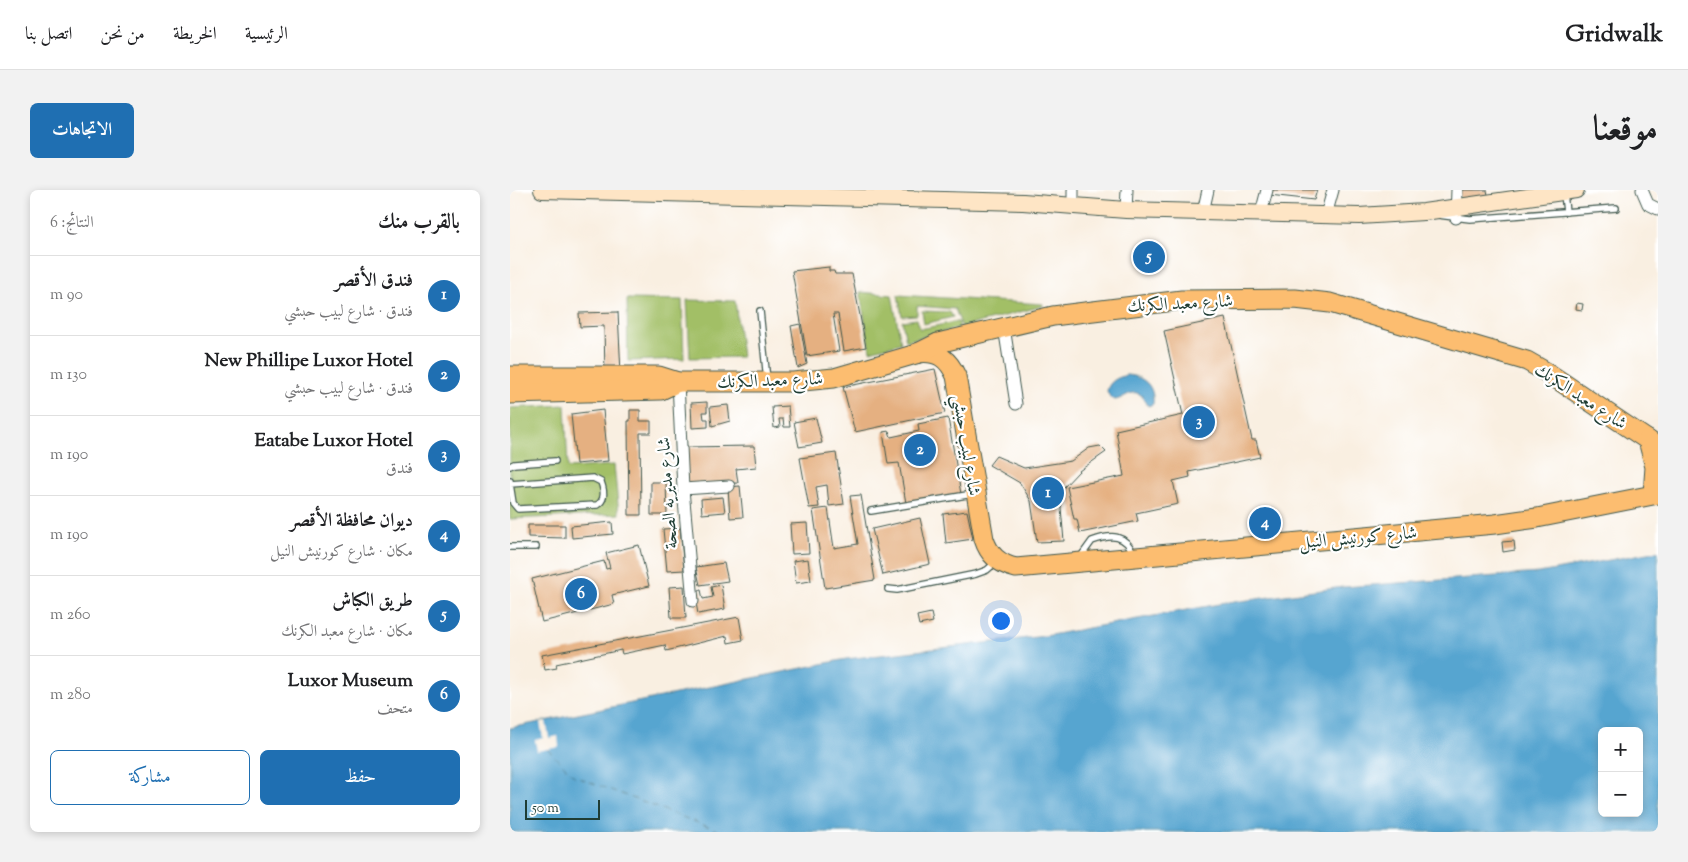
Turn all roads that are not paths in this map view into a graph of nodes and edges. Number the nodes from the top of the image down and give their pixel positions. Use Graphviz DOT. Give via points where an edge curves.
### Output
graph roads {
  1 [pos="542,190"];
  2 [pos="1073,190"];
  3 [pos="1127,190"];
  4 [pos="1208,190"];
  5 [pos="1267,190"];
  6 [pos="1333,190"];
  7 [pos="1457,190"];
  8 [pos="1642,190"];
  9 [pos="570,191"];
  10 [pos="1570,191"];
  11 [pos="708,193"];
  12 [pos="1537,193"];
  13 [pos="767,194"];
  14 [pos="916,195"];
  15 [pos="958,196"];
  16 [pos="1023,196"];
  17 [pos="1073,208"];
  18 [pos="1616,208"];
  19 [pos="1658,209"];
  20 [pos="1126,210"];
  21 [pos="1203,212"];
  22 [pos="1456,212"];
  23 [pos="1566,212"];
  24 [pos="1261,213"];
  25 [pos="1326,215"];
  26 [pos="760,311"];
  27 [pos="1004,327"];
  28 [pos="965,336"];
  29 [pos="916,354"];
  30 [pos="510,376"];
  31 [pos="956,376"];
  32 [pos="678,382"];
  33 [pos="768,382"];
  34 [pos="510,394"];
  35 [pos="1016,404"];
  36 [pos="1653,444"];
  37 [pos="555,461"];
  38 [pos="510,466"];
  39 [pos="510,483"];
  40 [pos="729,486"];
  41 [pos="683,488"];
  42 [pos="975,494"];
  43 [pos="1656,494"];
  44 [pos="871,511"];
  45 [pos="510,547"];
  46 [pos="536,547"];
  47 [pos="998,560"];
  48 [pos="888,588"];
  49 [pos="693,601"];
  1 -- 9 [label="main road"];
  2 -- 17 [label="street"];
  3 -- 20 [label="street"];
  4 -- 21 [label="street"];
  5 -- 24 [label="street"];
  6 -- 25 [label="street"];
  7 -- 22 [label="street"];
  8 -- 19 [label="street" via="1648,204"];
  9 -- 11 [label="main road"];
  10 -- 12 [label="main road"];
  10 -- 23 [label="lane"];
  11 -- 13 [label="main road"];
  12 -- 22 [label="main road"];
  13 -- 14 [label="main road"];
  14 -- 15 [label="main road"];
  15 -- 16 [label="main road"];
  16 -- 17 [label="main road"];
  17 -- 20 [label="main road"];
  18 -- 23 [label="lane"];
  20 -- 21 [label="main road"];
  21 -- 24 [label="main road"];
  22 -- 23 [label="lane"];
  22 -- 25 [label="main road"];
  24 -- 25 [label="main road"];
  26 -- 33 [label="lane"];
  27 -- 28 [label="main road, شارع معبد الكرنك"];
  27 -- 35 [label="street"];
  27 -- 36 [label="main road, شارع معبد الكرنك" via="1076,312 1175,301 1295,299 1330,303 1527,361"];
  28 -- 29 [label="main road, شارع معبد الكرنك" via="938,343"];
  28 -- 31 [label="main road" via="958,353"];
  29 -- 31 [label="main road, شارع لبيب حبشي" via="930,352 943,357"];
  29 -- 33 [label="main road, شارع معبد الكرنك" via="834,378"];
  30 -- 32 [label="main road, شارع معبد الكرنك" via="659,376"];
  31 -- 42 [label="main road, شارع لبيب حبشي"];
  32 -- 33 [label="main road, شارع معبد الكرنك"];
  32 -- 34 [label="main road, شارع معبد الكرنك" via="661,390"];
  32 -- 41 [label="street, شارع مديريه الصحة"];
  36 -- 43 [label="main road"];
  37 -- 38 [label="lane"];
  39 -- 39 [label="lane" via="596,478 602,484 604,497 597,505 518,509 514,506"];
  40 -- 41 [label="street"];
  41 -- 49 [label="street, شارع مديريه الصحة"];
  42 -- 44 [label="lane"];
  42 -- 47 [label="main road, شارع لبيب حبشي" via="984,539"];
  43 -- 47 [label="main road, شارع كورنيش النيل" via="1495,524 1022,569 1009,567"];
  45 -- 46 [label="lane"];
  47 -- 48 [label="lane" via="987,570 976,574 897,590"];
}
